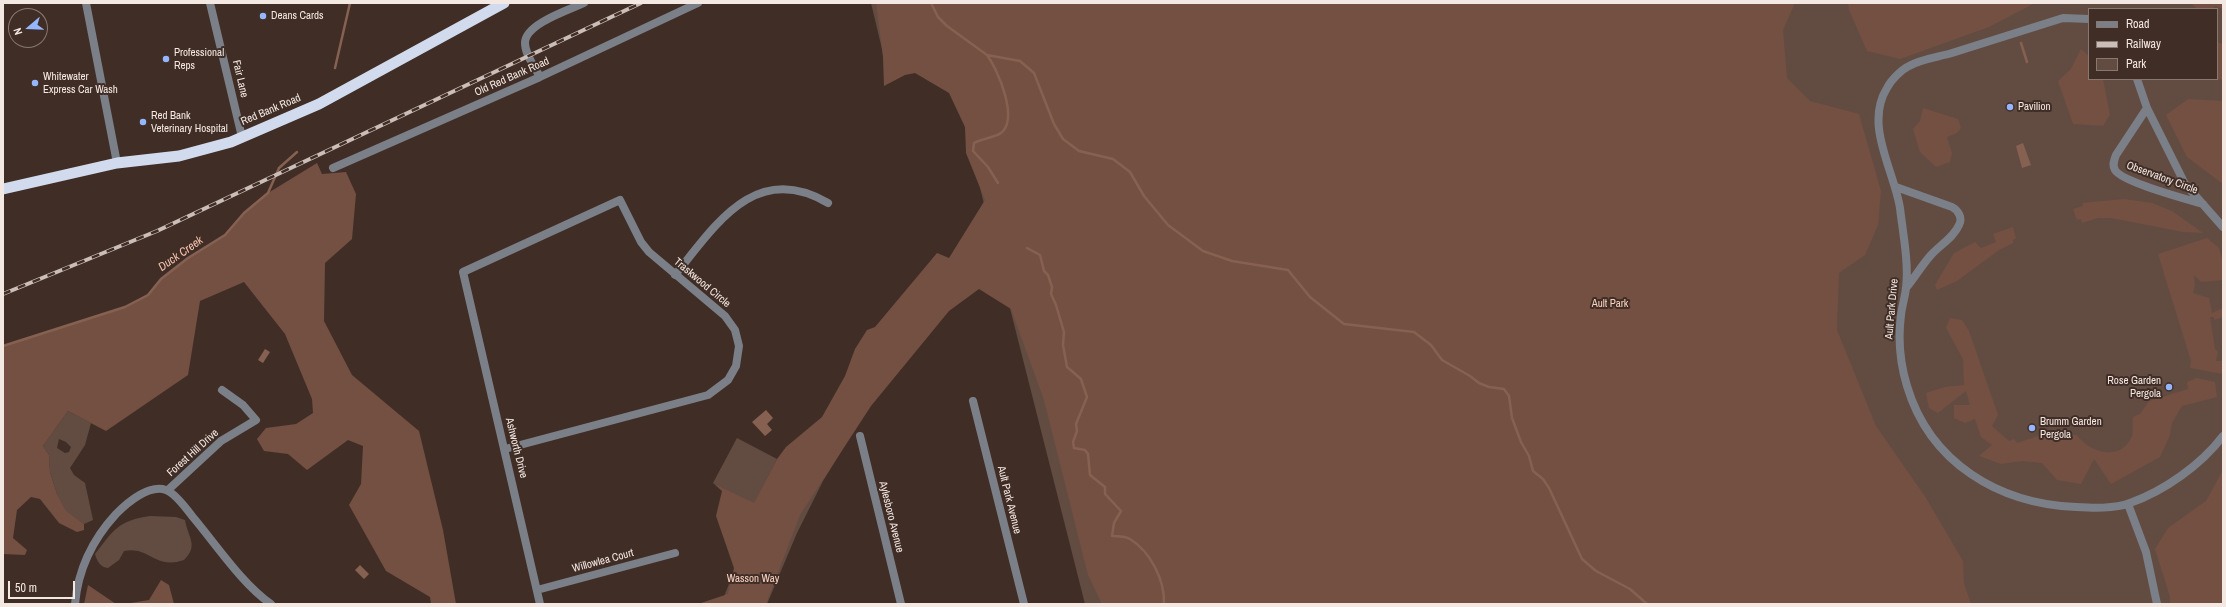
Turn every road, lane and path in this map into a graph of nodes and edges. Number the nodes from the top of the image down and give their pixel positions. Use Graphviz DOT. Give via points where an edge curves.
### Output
graph roads {
  1 [pos="86,3"];
  2 [pos="210,3"];
  3 [pos="504,3"];
  4 [pos="584,3"];
  5 [pos="698,3"];
  6 [pos="2088,19"];
  7 [pos="540,77"];
  8 [pos="2137,80"];
  9 [pos="2147,108"];
  10 [pos="242,137"];
  11 [pos="117,163"];
  12 [pos="333,168"];
  13 [pos="1896,187"];
  14 [pos="3,189"];
  15 [pos="828,203"];
  16 [pos="2203,204"];
  17 [pos="2219,217"];
  18 [pos="2223,227"];
  19 [pos="675,275"];
  20 [pos="1906,288"];
  21 [pos="468,298"];
  22 [pos="222,390"];
  23 [pos="973,401"];
  24 [pos="860,436"];
  25 [pos="2223,436"];
  26 [pos="505,449"];
  27 [pos="168,490"];
  28 [pos="2128,504"];
  29 [pos="675,553"];
  30 [pos="537,590"];
  31 [pos="76,604"];
  32 [pos="271,604"];
  33 [pos="540,604"];
  34 [pos="901,604"];
  35 [pos="1024,604"];
  36 [pos="2157,604"];
  1 -- 11 [label="street"];
  2 -- 10 [label="street, Fair Lane"];
  3 -- 10 [label="highway, Red Bank Road" via="319,104"];
  4 -- 7 [label="street" via="536,26 528,34 526,50"];
  5 -- 7 [label="street, Old Red Bank Road"];
  6 -- 13 [label="street, Ault Park Drive" via="2063,18 1909,66 1897,76 1887,88 1878,114 1879,132"];
  7 -- 12 [label="street, Old Red Bank Road"];
  8 -- 9 [label="street"];
  9 -- 16 [label="street" via="2185,184"];
  9 -- 16 [label="street, Observatory Circle" via="2116,155 2114,169 2131,181"];
  10 -- 11 [label="highway, Red Bank Road" via="179,156"];
  11 -- 14 [label="highway, Red Bank Road"];
  13 -- 20 [label="street, Ault Park Drive" via="1906,266"];
  13 -- 20 [label="street" via="1956,209 1960,219 1954,233 1931,255"];
  15 -- 19 [label="street" via="816,196 792,190 766,191 754,195 723,216"];
  16 -- 17 [label="street"];
  17 -- 18 [label="street"];
  19 -- 21 [label="street, Traskwood Circle" via="641,242 620,200 463,272"];
  19 -- 26 [label="street, Traskwood Circle" via="725,316 735,330 739,346 738,358 733,374 722,386 708,395"];
  20 -- 28 [label="street, Ault Park Drive" via="1900,328 1900,354 1907,386 1920,418 1935,441 1965,470 1988,486 2004,493 2048,505 2086,508"];
  21 -- 26 [label="street, Ashworth Drive"];
  22 -- 27 [label="street, Forest Hill Drive" via="243,405 256,420 221,441"];
  23 -- 35 [label="street, Ault Park Avenue"];
  24 -- 34 [label="street, Aylesboro Avenue"];
  25 -- 28 [label="street, Ault Park Drive" via="2216,446 2189,470 2161,488"];
  26 -- 30 [label="street, Ashworth Drive"];
  27 -- 31 [label="street, Forest Hill Drive" via="154,490 137,497 109,522 89,551 76,592"];
  27 -- 32 [label="street, Forest Hill Drive" via="254,590"];
  28 -- 36 [label="street" via="2146,552"];
  29 -- 30 [label="street, Willowlea Court"];
  30 -- 33 [label="street, Ashworth Drive"];
}
